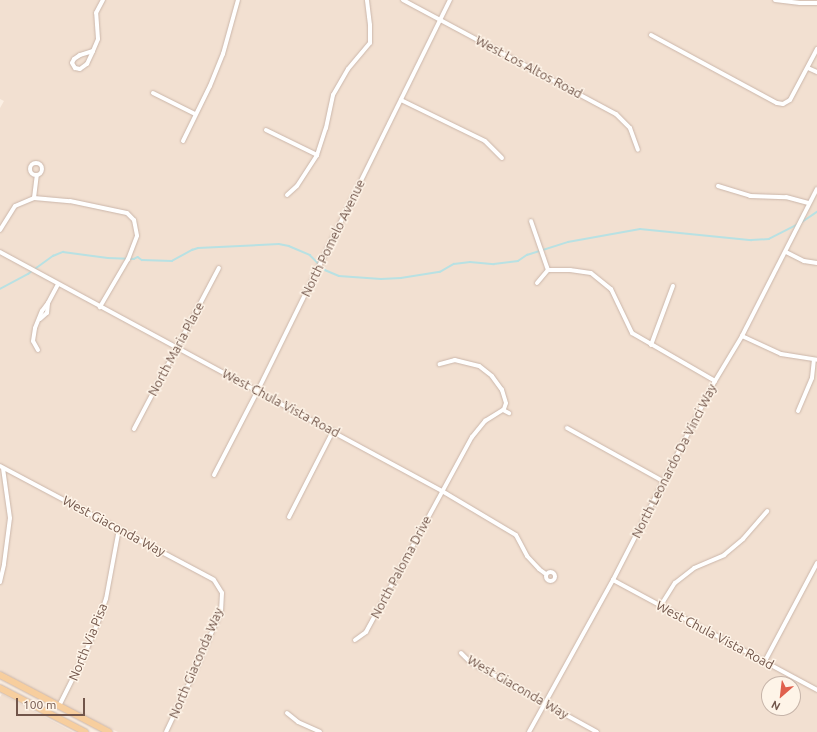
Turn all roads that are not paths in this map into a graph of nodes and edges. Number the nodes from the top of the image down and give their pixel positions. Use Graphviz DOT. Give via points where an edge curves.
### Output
graph roads {
  1 [pos="103,0"];
  2 [pos="238,0"];
  3 [pos="368,0"];
  4 [pos="403,0"];
  5 [pos="450,0"];
  6 [pos="775,0"];
  7 [pos="817,2"];
  8 [pos="440,19"];
  9 [pos="651,35"];
  10 [pos="817,49"];
  11 [pos="93,52"];
  12 [pos="808,68"];
  13 [pos="817,72"];
  14 [pos="153,93"];
  15 [pos="401,100"];
  16 [pos="195,114"];
  17 [pos="266,130"];
  18 [pos="183,140"];
  19 [pos="638,150"];
  20 [pos="316,155"];
  21 [pos="502,158"];
  22 [pos="37,175"];
  23 [pos="718,186"];
  24 [pos="817,189"];
  25 [pos="287,195"];
  26 [pos="34,198"];
  27 [pos="809,203"];
  28 [pos="531,220"];
  29 [pos="0,230"];
  30 [pos="0,252"];
  31 [pos="786,252"];
  32 [pos="817,262"];
  33 [pos="219,268"];
  34 [pos="548,270"];
  35 [pos="537,283"];
  36 [pos="58,284"];
  37 [pos="673,286"];
  38 [pos="100,307"];
  39 [pos="742,336"];
  40 [pos="651,345"];
  41 [pos="176,348"];
  42 [pos="38,350"];
  43 [pos="815,360"];
  44 [pos="440,364"];
  45 [pos="714,381"];
  46 [pos="258,390"];
  47 [pos="503,410"];
  48 [pos="798,411"];
  49 [pos="508,413"];
  50 [pos="567,428"];
  51 [pos="134,429"];
  52 [pos="333,431"];
  53 [pos="2,467"];
  54 [pos="214,475"];
  55 [pos="663,481"];
  56 [pos="442,491"];
  57 [pos="767,511"];
  58 [pos="289,517"];
  59 [pos="119,529"];
  60 [pos="817,563"];
  61 [pos="546,574"];
  62 [pos="613,580"];
  63 [pos="0,582"];
  64 [pos="222,593"];
  65 [pos="661,605"];
  66 [pos="354,640"];
  67 [pos="461,653"];
  68 [pos="765,661"];
  69 [pos="0,675"];
  70 [pos="0,688"];
  71 [pos="817,690"];
  72 [pos="544,703"];
  73 [pos="59,706"];
  74 [pos="288,713"];
  75 [pos="85,732"];
  76 [pos="109,732"];
  77 [pos="166,732"];
  78 [pos="320,732"];
  79 [pos="529,732"];
  80 [pos="597,732"];
  1 -- 11 [label="street" via="96,13 98,39"];
  2 -- 16 [label="street" via="223,54"];
  3 -- 20 [label="street" via="370,43 348,69 333,96 326,128"];
  4 -- 8 [label="street, West Los Altos Road"];
  5 -- 8 [label="street, North Pomelo Avenue"];
  6 -- 7 [label="street"];
  8 -- 15 [label="street, North Pomelo Avenue"];
  8 -- 19 [label="street, West Los Altos Road" via="616,114 630,128"];
  9 -- 12 [label="street" via="784,106"];
  10 -- 12 [label="street"];
  11 -- 11 [label="street" via="87,64 80,69 75,68 72,63 74,59"];
  12 -- 13 [label="street"];
  14 -- 16 [label="street"];
  15 -- 21 [label="street" via="485,141"];
  15 -- 46 [label="street, North Pomelo Avenue"];
  16 -- 18 [label="street"];
  17 -- 20 [label="street"];
  20 -- 25 [label="street" via="297,186"];
  22 -- 26 [label="street"];
  23 -- 27 [label="street" via="744,195 786,197"];
  24 -- 27 [label="street, North Leonardo Da Vinci Way"];
  26 -- 29 [label="street" via="15,206"];
  26 -- 38 [label="street" via="113,209 127,213 134,220 137,236 128,259"];
  27 -- 31 [label="street, North Leonardo Da Vinci Way"];
  28 -- 34 [label="street"];
  30 -- 36 [label="street, West Chula Vista Road"];
  31 -- 32 [label="street" via="804,261"];
  31 -- 39 [label="street, North Leonardo Da Vinci Way"];
  33 -- 41 [label="street, North Maria Place"];
  34 -- 35 [label="street"];
  34 -- 40 [label="street" via="591,273 611,290 632,333"];
  36 -- 38 [label="street, West Chula Vista Road"];
  36 -- 42 [label="street" via="48,303 47,313 35,328 33,341"];
  37 -- 40 [label="street"];
  38 -- 41 [label="street, West Chula Vista Road"];
  39 -- 43 [label="street" via="781,354"];
  39 -- 45 [label="street, North Leonardo Da Vinci Way"];
  40 -- 45 [label="street"];
  41 -- 46 [label="street, West Chula Vista Road"];
  41 -- 51 [label="street, North Maria Place"];
  43 -- 48 [label="street" via="812,378"];
  44 -- 47 [label="street" via="455,360 479,366 492,376 502,390 506,403"];
  45 -- 55 [label="street, North Leonardo Da Vinci Way"];
  46 -- 52 [label="street, West Chula Vista Road"];
  46 -- 54 [label="street, North Pomelo Avenue"];
  47 -- 49 [label="street"];
  47 -- 56 [label="street, North Paloma Drive" via="485,421 472,437"];
  50 -- 55 [label="street"];
  52 -- 56 [label="street, West Chula Vista Road"];
  52 -- 58 [label="street"];
  53 -- 59 [label="street, West Giaconda Way"];
  53 -- 63 [label="street" via="10,518"];
  55 -- 62 [label="street, North Leonardo Da Vinci Way"];
  56 -- 61 [label="street, West Chula Vista Road" via="516,535 527,556"];
  56 -- 66 [label="street, North Paloma Drive" via="366,632"];
  57 -- 65 [label="street" via="743,539 724,555 694,568 675,583"];
  59 -- 64 [label="street, West Giaconda Way" via="214,580"];
  59 -- 73 [label="street, North Via Pisa" via="106,599 100,617"];
  60 -- 68 [label="street"];
  62 -- 65 [label="street, West Chula Vista Road"];
  62 -- 72 [label="street, North Leonardo Da Vinci Way"];
  64 -- 77 [label="street, North Giaconda Way" via="220,611"];
  65 -- 68 [label="street, West Chula Vista Road"];
  67 -- 72 [label="street, West Giaconda Way" via="470,662"];
  68 -- 71 [label="street, West Chula Vista Road"];
  69 -- 73 [label="main road"];
  70 -- 75 [label="main road"];
  72 -- 79 [label="street, North Leonardo Da Vinci Way"];
  72 -- 80 [label="street, West Giaconda Way"];
  73 -- 76 [label="main road"];
  74 -- 78 [label="street" via="298,722"];
}
